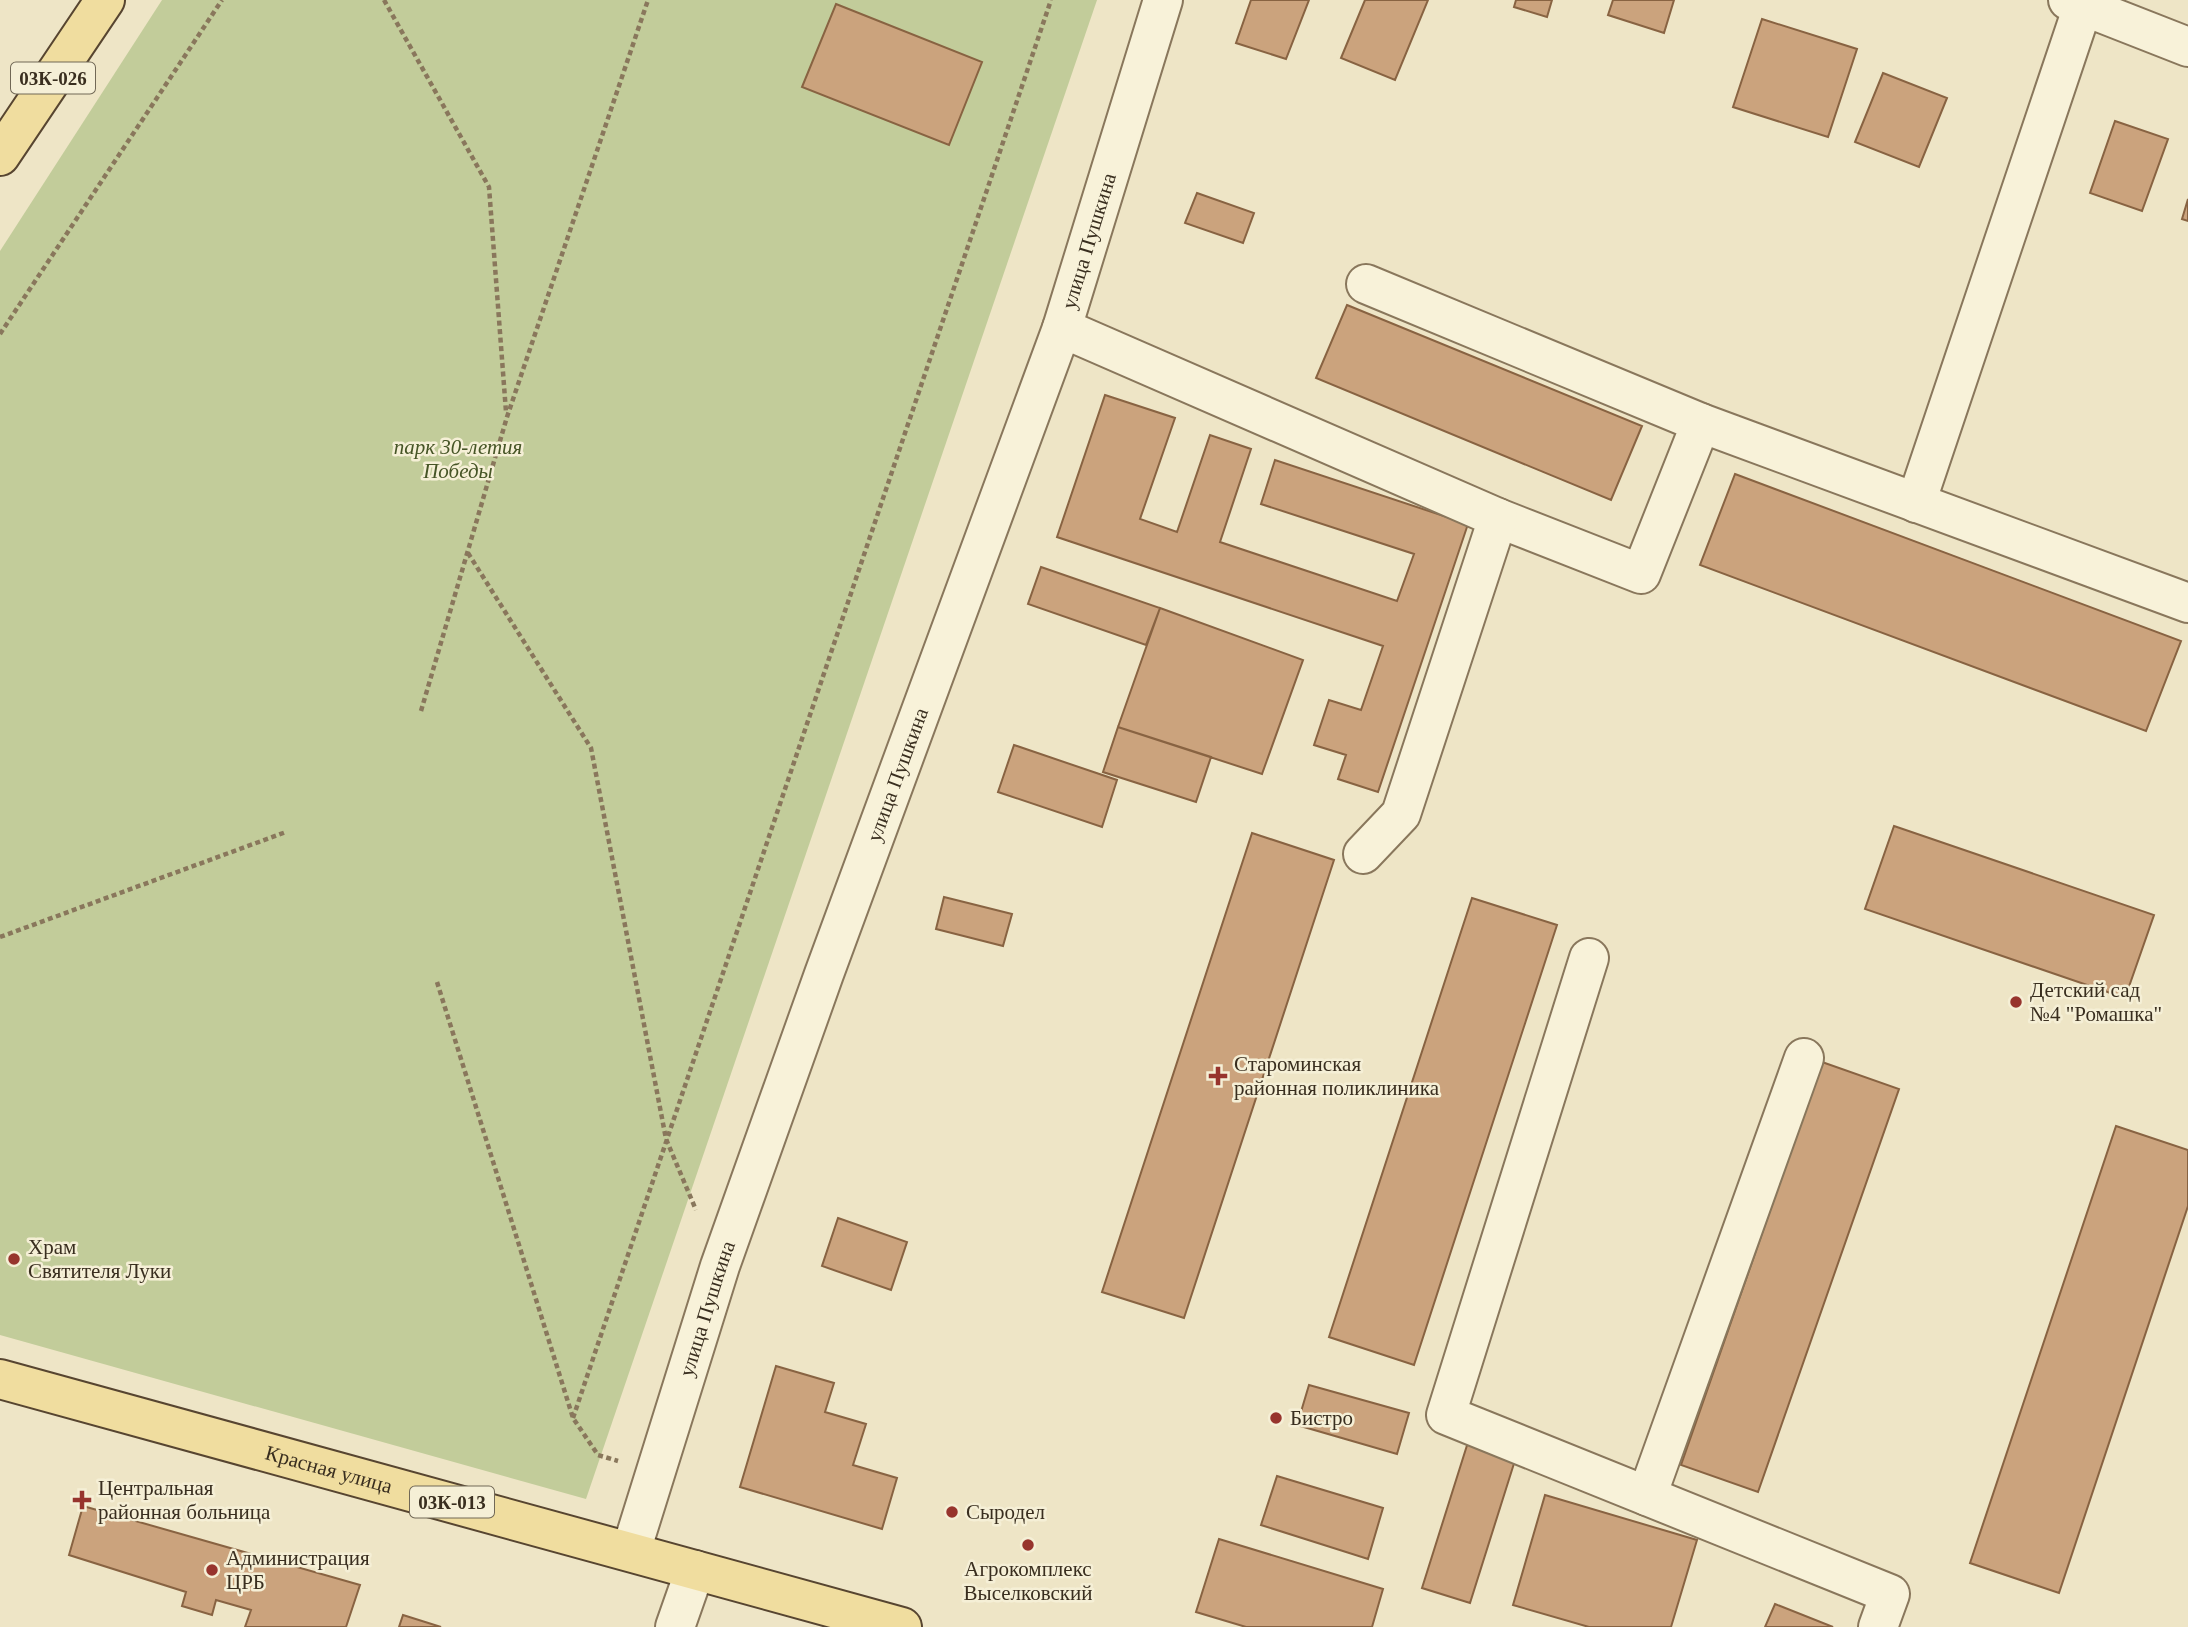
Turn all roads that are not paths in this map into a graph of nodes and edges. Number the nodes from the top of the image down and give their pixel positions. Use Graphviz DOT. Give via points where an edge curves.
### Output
graph roads {
  1 [pos="105,0"];
  2 [pos="1163,0"];
  3 [pos="2075,3"];
  4 [pos="2188,47"];
  5 [pos="0,156"];
  6 [pos="1366,284"];
  7 [pos="1062,328"];
  8 [pos="1701,423"];
  9 [pos="1916,503"];
  10 [pos="1498,518"];
  11 [pos="2188,603"];
  12 [pos="1363,854"];
  13 [pos="1589,958"];
  14 [pos="1804,1058"];
  15 [pos="0,1379"];
  16 [pos="1647,1496"];
  17 [pos="631,1551"];
  18 [pos="695,1570"];
  19 [pos="676,1627"];
  20 [pos="902,1627"];
  21 [pos="1878,1627"];
  1 -- 5 [label="main road, 03К-026"];
  2 -- 7 [label="street, улица Пушкина"];
  3 -- 4 [label="street"];
  3 -- 9 [label="street"];
  6 -- 8 [label="street"];
  7 -- 10 [label="street"];
  7 -- 17 [label="street, улица Пушкина" via="720,1266"];
  8 -- 9 [label="street"];
  8 -- 10 [label="street" via="1642,574"];
  9 -- 11 [label="street"];
  10 -- 12 [label="street" via="1401,814"];
  13 -- 16 [label="street" via="1446,1415"];
  14 -- 16 [label="street"];
  15 -- 17 [label="main road, Красная улица / 03К-013"];
  16 -- 21 [label="street" via="1890,1594"];
  17 -- 18 [label="main road, Красная улица / 03К-013"];
  18 -- 19 [label="street"];
  18 -- 20 [label="main road, Красная улица / 03К-013"];
}
